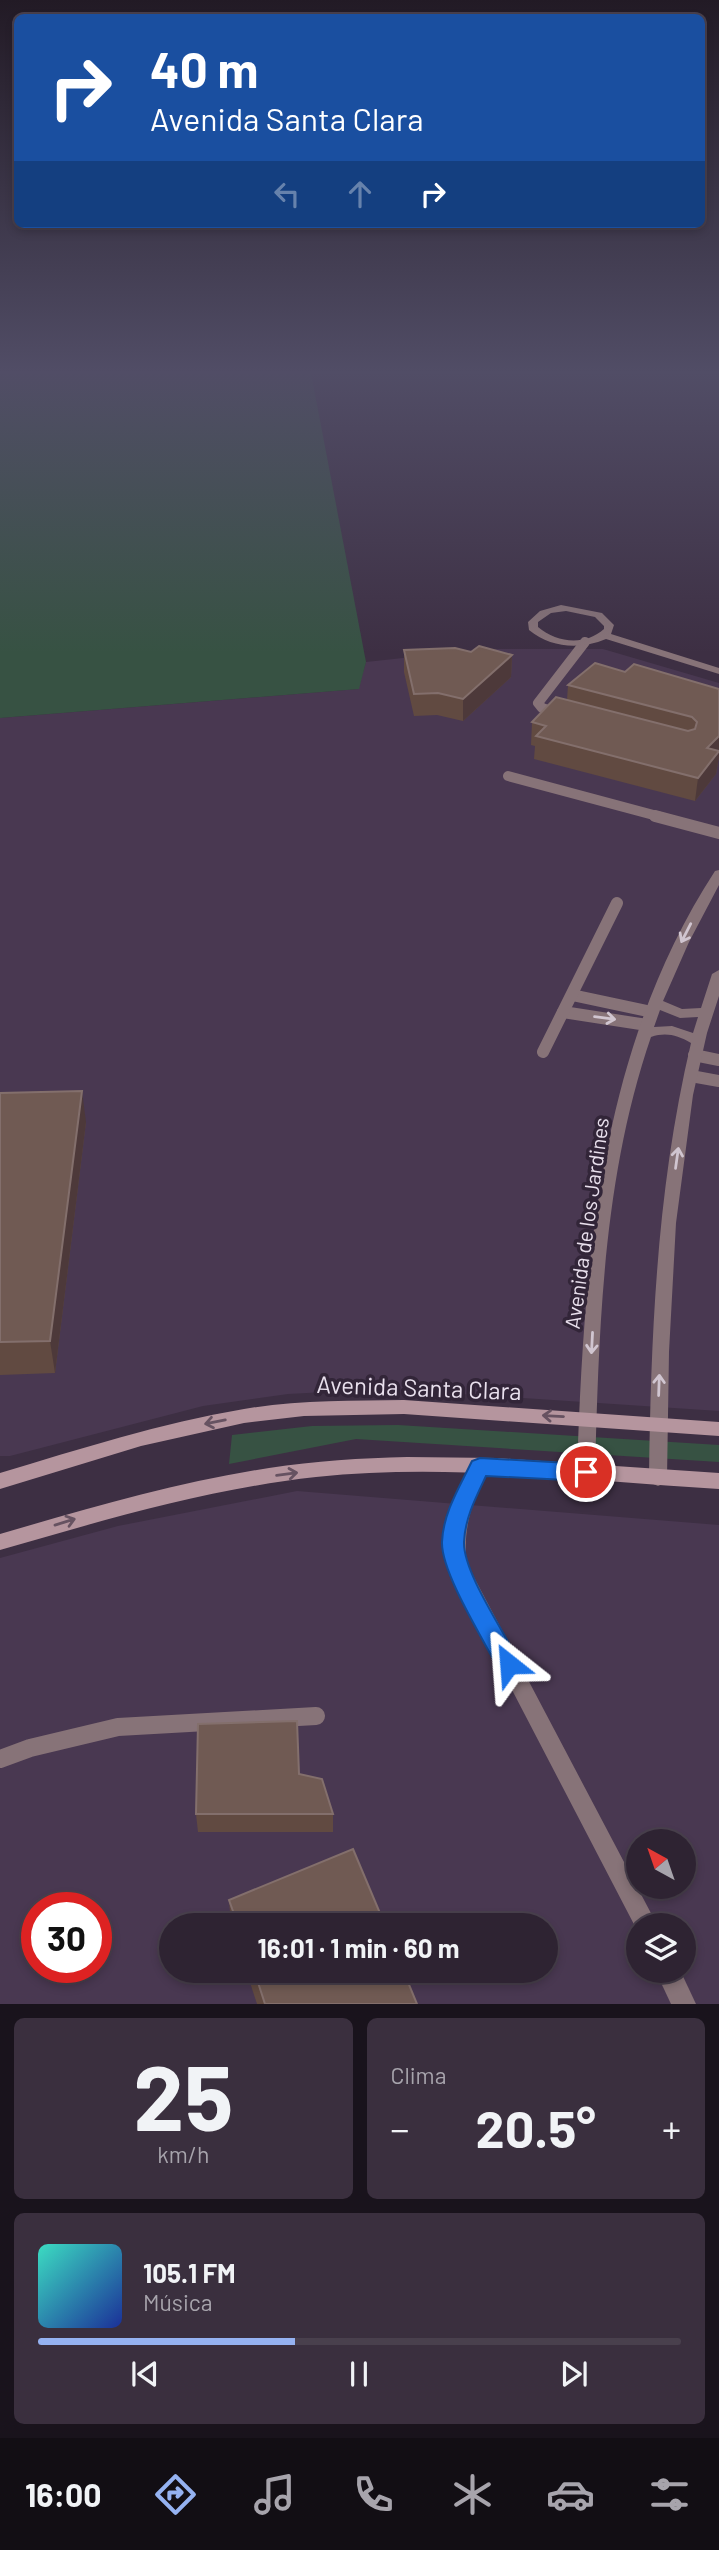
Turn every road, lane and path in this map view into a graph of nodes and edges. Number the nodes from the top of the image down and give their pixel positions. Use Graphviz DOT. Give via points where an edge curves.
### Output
graph roads {
  1 [pos="605,635"];
  2 [pos="585,642"];
  3 [pos="719,671"];
  4 [pos="569,715"];
  5 [pos="508,776"];
  6 [pos="719,833"];
  7 [pos="719,874"];
  8 [pos="617,903"];
  9 [pos="719,974"];
  10 [pos="572,995"];
  11 [pos="563,1012"];
  12 [pos="706,1012"];
  13 [pos="650,1019"];
  14 [pos="696,1048"];
  15 [pos="543,1052"];
  16 [pos="719,1060"];
  17 [pos="691,1076"];
  18 [pos="719,1081"];
  19 [pos="587,1418"];
  20 [pos="658,1424"];
  21 [pos="719,1429"];
  22 [pos="480,1467"];
  23 [pos="586,1472"];
  24 [pos="658,1478"];
  25 [pos="0,1481"];
  26 [pos="719,1481"];
  27 [pos="0,1542"];
  28 [pos="317,1716"];
  29 [pos="0,1759"];
  30 [pos="639,1913"];
  31 [pos="674,1983"];
  32 [pos="684,2004"];
  1 -- 2 [label="street"];
  1 -- 2 [label="street" via="609,625 605,619 578,609 545,612 533,622 547,638"];
  1 -- 3 [label="street"];
  2 -- 4 [label="lane" via="538,703"];
  5 -- 6 [label="lane"];
  7 -- 13 [label="street, Avenida de los Jardines, one-way" via="681,942"];
  8 -- 10 [label="lane"];
  9 -- 12 [label="street"];
  10 -- 11 [label="lane"];
  10 -- 13 [label="lane"];
  11 -- 13 [label="lane, one-way"];
  11 -- 15 [label="lane"];
  12 -- 13 [label="street"];
  12 -- 14 [label="street"];
  13 -- 14 [label="street" via="680,1031"];
  13 -- 19 [label="street, Avenida de los Jardines, one-way" via="623,1108 606,1202"];
  14 -- 16 [label="lane"];
  14 -- 17 [label="street"];
  17 -- 18 [label="lane"];
  20 -- 17 [label="street, one-way" via="669,1231"];
  19 -- 20 [label="street, Avenida Santa Clara"];
  19 -- 23 [label="street, Avenida de los Jardines"];
  19 -- 25 [label="street, Avenida Santa Clara, one-way" via="404,1407 304,1409 244,1416 153,1436"];
  20 -- 21 [label="street, Avenida Santa Clara"];
  20 -- 24 [label="street"];
  22 -- 23 [label="street"];
  27 -- 22 [label="street, one-way" via="120,1507 278,1475 366,1465"];
  22 -- 30 [label="street" via="454,1523 457,1565"];
  23 -- 24 [label="street"];
  24 -- 26 [label="street"];
  28 -- 29 [label="lane" via="118,1727"];
  31 -- 32 [label="street"];
}
